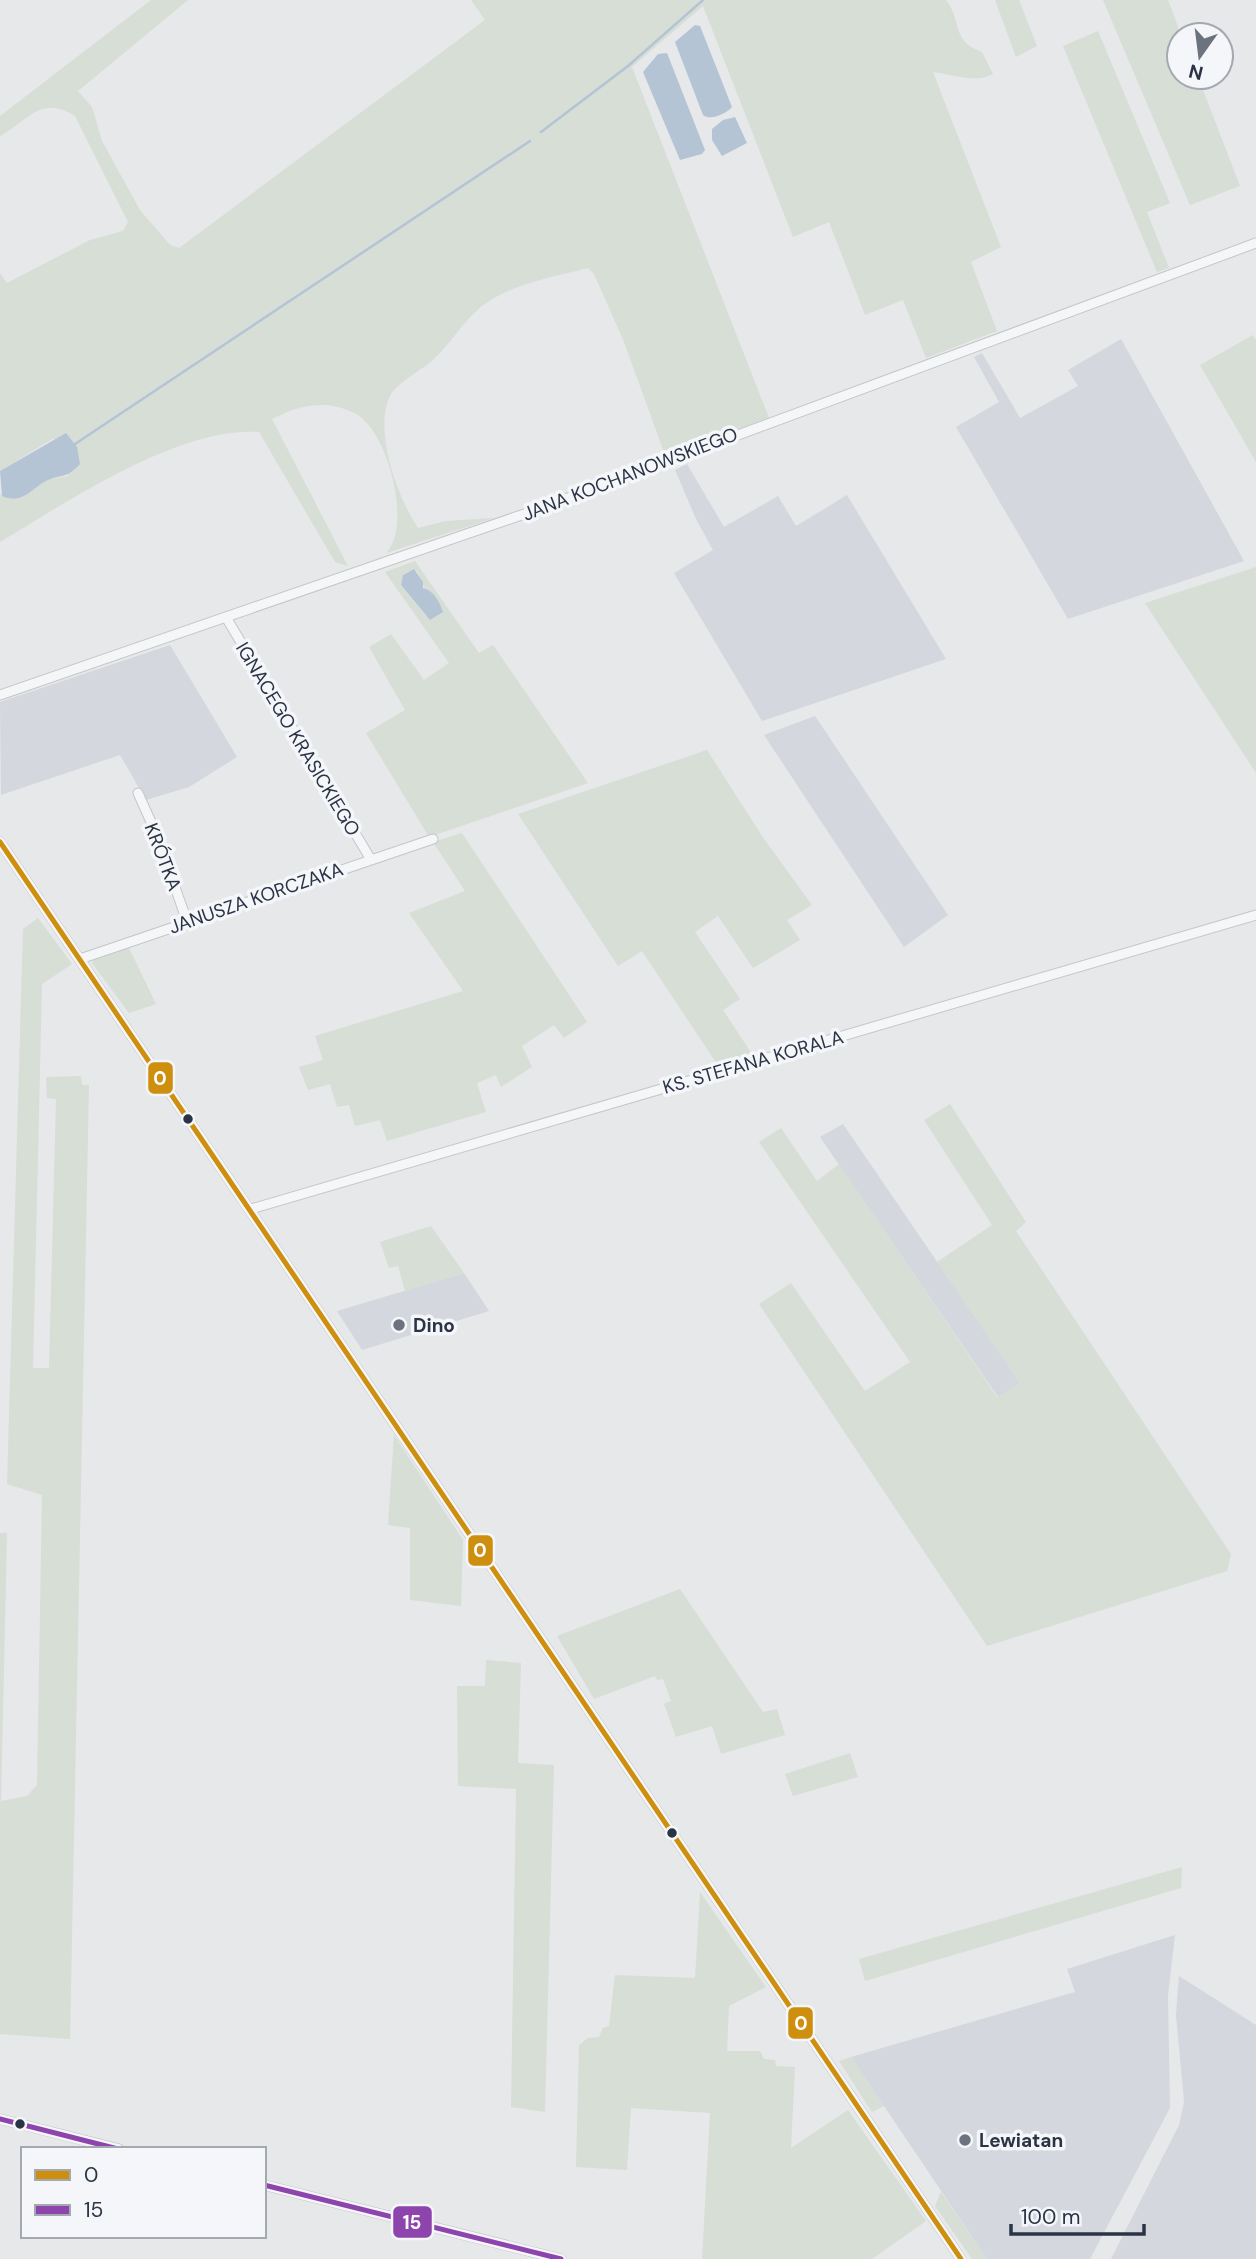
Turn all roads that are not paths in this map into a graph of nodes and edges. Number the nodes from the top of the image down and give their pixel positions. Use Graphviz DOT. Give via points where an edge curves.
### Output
graph roads {
  1 [pos="1256,243"];
  2 [pos="227,619"];
  3 [pos="0,695"];
  4 [pos="138,793"];
  5 [pos="433,839"];
  6 [pos="0,842"];
  7 [pos="370,858"];
  8 [pos="1256,915"];
  9 [pos="187,921"];
  10 [pos="80,959"];
  11 [pos="251,1209"];
  12 [pos="0,2119"];
  13 [pos="111,2147"];
  14 [pos="266,2185"];
  15 [pos="561,2259"];
  16 [pos="961,2259"];
  1 -- 2 [label="street, JANA KOCHANOWSKIEGO" via="533,511"];
  2 -- 3 [label="street, JANA KOCHANOWSKIEGO"];
  2 -- 7 [label="street, IGNACEGO KRASICKIEGO"];
  4 -- 9 [label="street, KRÓTKA"];
  5 -- 7 [label="street, JANUSZA KORCZAKA"];
  6 -- 10 [label="street"];
  7 -- 9 [label="street, JANUSZA KORCZAKA"];
  8 -- 11 [label="street, KS. STEFANA KORALA"];
  9 -- 10 [label="street, JANUSZA KORCZAKA"];
  10 -- 11 [label="street"];
  11 -- 16 [label="street"];
  12 -- 13 [label="street"];
  14 -- 15 [label="street"];
}
